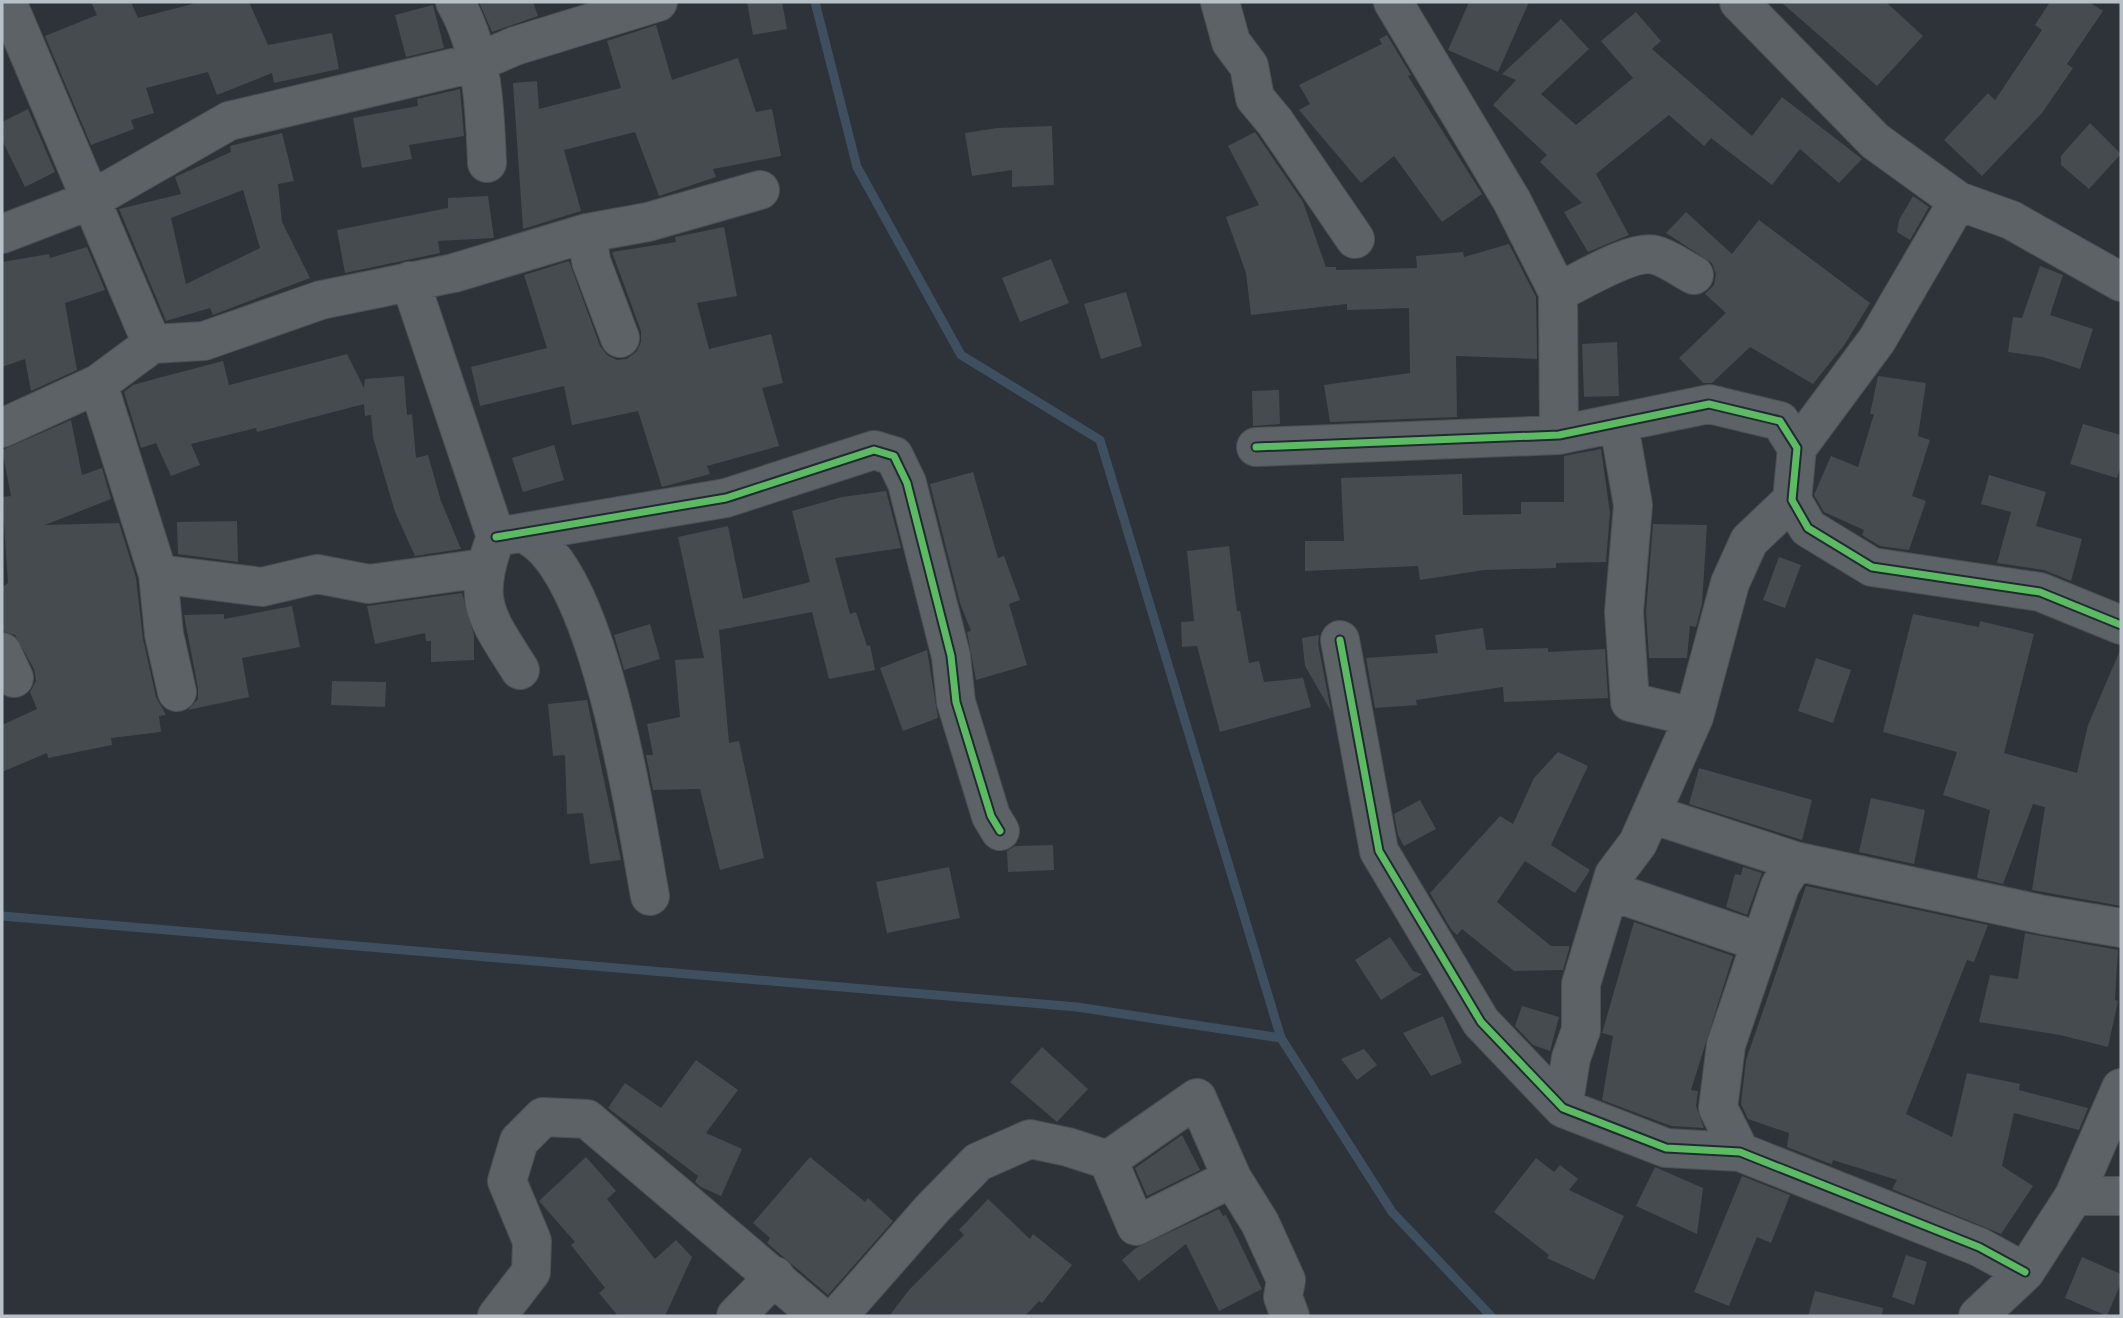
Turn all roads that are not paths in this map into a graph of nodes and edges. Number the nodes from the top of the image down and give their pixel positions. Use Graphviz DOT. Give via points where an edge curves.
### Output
graph roads {
  1 [pos="454,2"];
  2 [pos="658,2"];
  3 [pos="1220,2"];
  4 [pos="1393,2"];
  5 [pos="1739,2"];
  6 [pos="12,8"];
  7 [pos="478,62"];
  8 [pos="487,163"];
  9 [pos="760,190"];
  10 [pos="91,200"];
  11 [pos="1958,201"];
  12 [pos="587,233"];
  13 [pos="2,234"];
  14 [pos="1354,239"];
  15 [pos="1694,275"];
  16 [pos="410,281"];
  17 [pos="2121,282"];
  18 [pos="1558,292"];
  19 [pos="620,338"];
  20 [pos="152,344"];
  21 [pos="98,384"];
  22 [pos="1619,425"];
  23 [pos="2,428"];
  24 [pos="1559,435"];
  25 [pos="1256,447"];
  26 [pos="1797,448"];
  27 [pos="1792,499"];
  28 [pos="501,546"];
  29 [pos="158,574"];
  30 [pos="2121,625"];
  31 [pos="1340,640"];
  32 [pos="520,670"];
  33 [pos="177,692"];
  34 [pos="1694,717"];
  35 [pos="1651,814"];
  36 [pos="1000,831"];
  37 [pos="1796,862"];
  38 [pos="1610,891"];
  39 [pos="650,896"];
  40 [pos="2121,928"];
  41 [pos="1760,942"];
  42 [pos="2121,1088"];
  43 [pos="1563,1108"];
  44 [pos="1740,1152"];
  45 [pos="1108,1160"];
  46 [pos="1232,1178"];
  47 [pos="2074,1196"];
  48 [pos="2121,1196"];
  49 [pos="2025,1272"];
  50 [pos="775,1276"];
  51 [pos="497,1316"];
  52 [pos="736,1316"];
  53 [pos="819,1316"];
  54 [pos="838,1316"];
  55 [pos="1290,1316"];
  56 [pos="1978,1316"];
  1 -- 7 [label="street"];
  2 -- 7 [label="street"];
  3 -- 14 [label="street" via="1231,42 1249,66 1255,98"];
  4 -- 18 [label="street" via="1512,201"];
  5 -- 11 [label="street" via="1875,141"];
  6 -- 10 [label="street"];
  7 -- 8 [label="street"];
  7 -- 10 [label="street" via="229,121"];
  9 -- 12 [label="street" via="648,222"];
  10 -- 13 [label="street"];
  10 -- 20 [label="street"];
  11 -- 17 [label="street" via="2011,220"];
  11 -- 26 [label="street" via="1877,340"];
  12 -- 16 [label="street" via="454,273"];
  12 -- 19 [label="street" via="591,261"];
  15 -- 18 [label="street" via="1644,254"];
  16 -- 20 [label="street" via="321,300 204,341"];
  16 -- 28 [label="street"];
  18 -- 24 [label="street"];
  20 -- 21 [label="street"];
  21 -- 23 [label="street"];
  21 -- 29 [label="street"];
  22 -- 24 [label="street"];
  22 -- 26 [label="street" via="1709,404 1780,421"];
  22 -- 34 [label="street" via="1633,505 1624,612 1630,702"];
  24 -- 25 [label="street"];
  26 -- 27 [label="street"];
  27 -- 30 [label="street" via="1808,528 1872,567 2040,592"];
  27 -- 34 [label="street" via="1749,541 1730,583"];
  28 -- 29 [label="street" via="369,584 317,574 262,587"];
  28 -- 32 [label="street" via="485,615"];
  28 -- 36 [label="street" via="620,514 726,498 874,450 894,456 907,482 951,656 956,702 991,816"];
  28 -- 39 [label="street" via="533,537 558,564 581,608 615,717"];
  29 -- 33 [label="street" via="164,634"];
  31 -- 43 [label="street" via="1379,851 1481,1022"];
  34 -- 35 [label="street"];
  35 -- 37 [label="street"];
  35 -- 38 [label="street" via="1638,843 1614,875"];
  37 -- 40 [label="street"];
  37 -- 41 [label="street" via="1780,886"];
  38 -- 41 [label="street"];
  38 -- 43 [label="street" via="1581,984 1581,1030"];
  41 -- 44 [label="street" via="1726,1045 1718,1108"];
  42 -- 47 [label="street"];
  43 -- 44 [label="street" via="1666,1148"];
  44 -- 49 [label="street" via="1979,1247"];
  45 -- 46 [label="street" via="1136,1226"];
  45 -- 46 [label="street" via="1197,1098"];
  45 -- 54 [label="street" via="1030,1139 978,1162"];
  46 -- 55 [label="street" via="1261,1223 1286,1280 1283,1297"];
  47 -- 48 [label="street"];
  47 -- 49 [label="street"];
  49 -- 56 [label="street"];
  50 -- 51 [label="street" via="587,1119 543,1117 519,1142 507,1181 532,1241 531,1272"];
  50 -- 52 [label="street"];
  50 -- 53 [label="street"];
}
